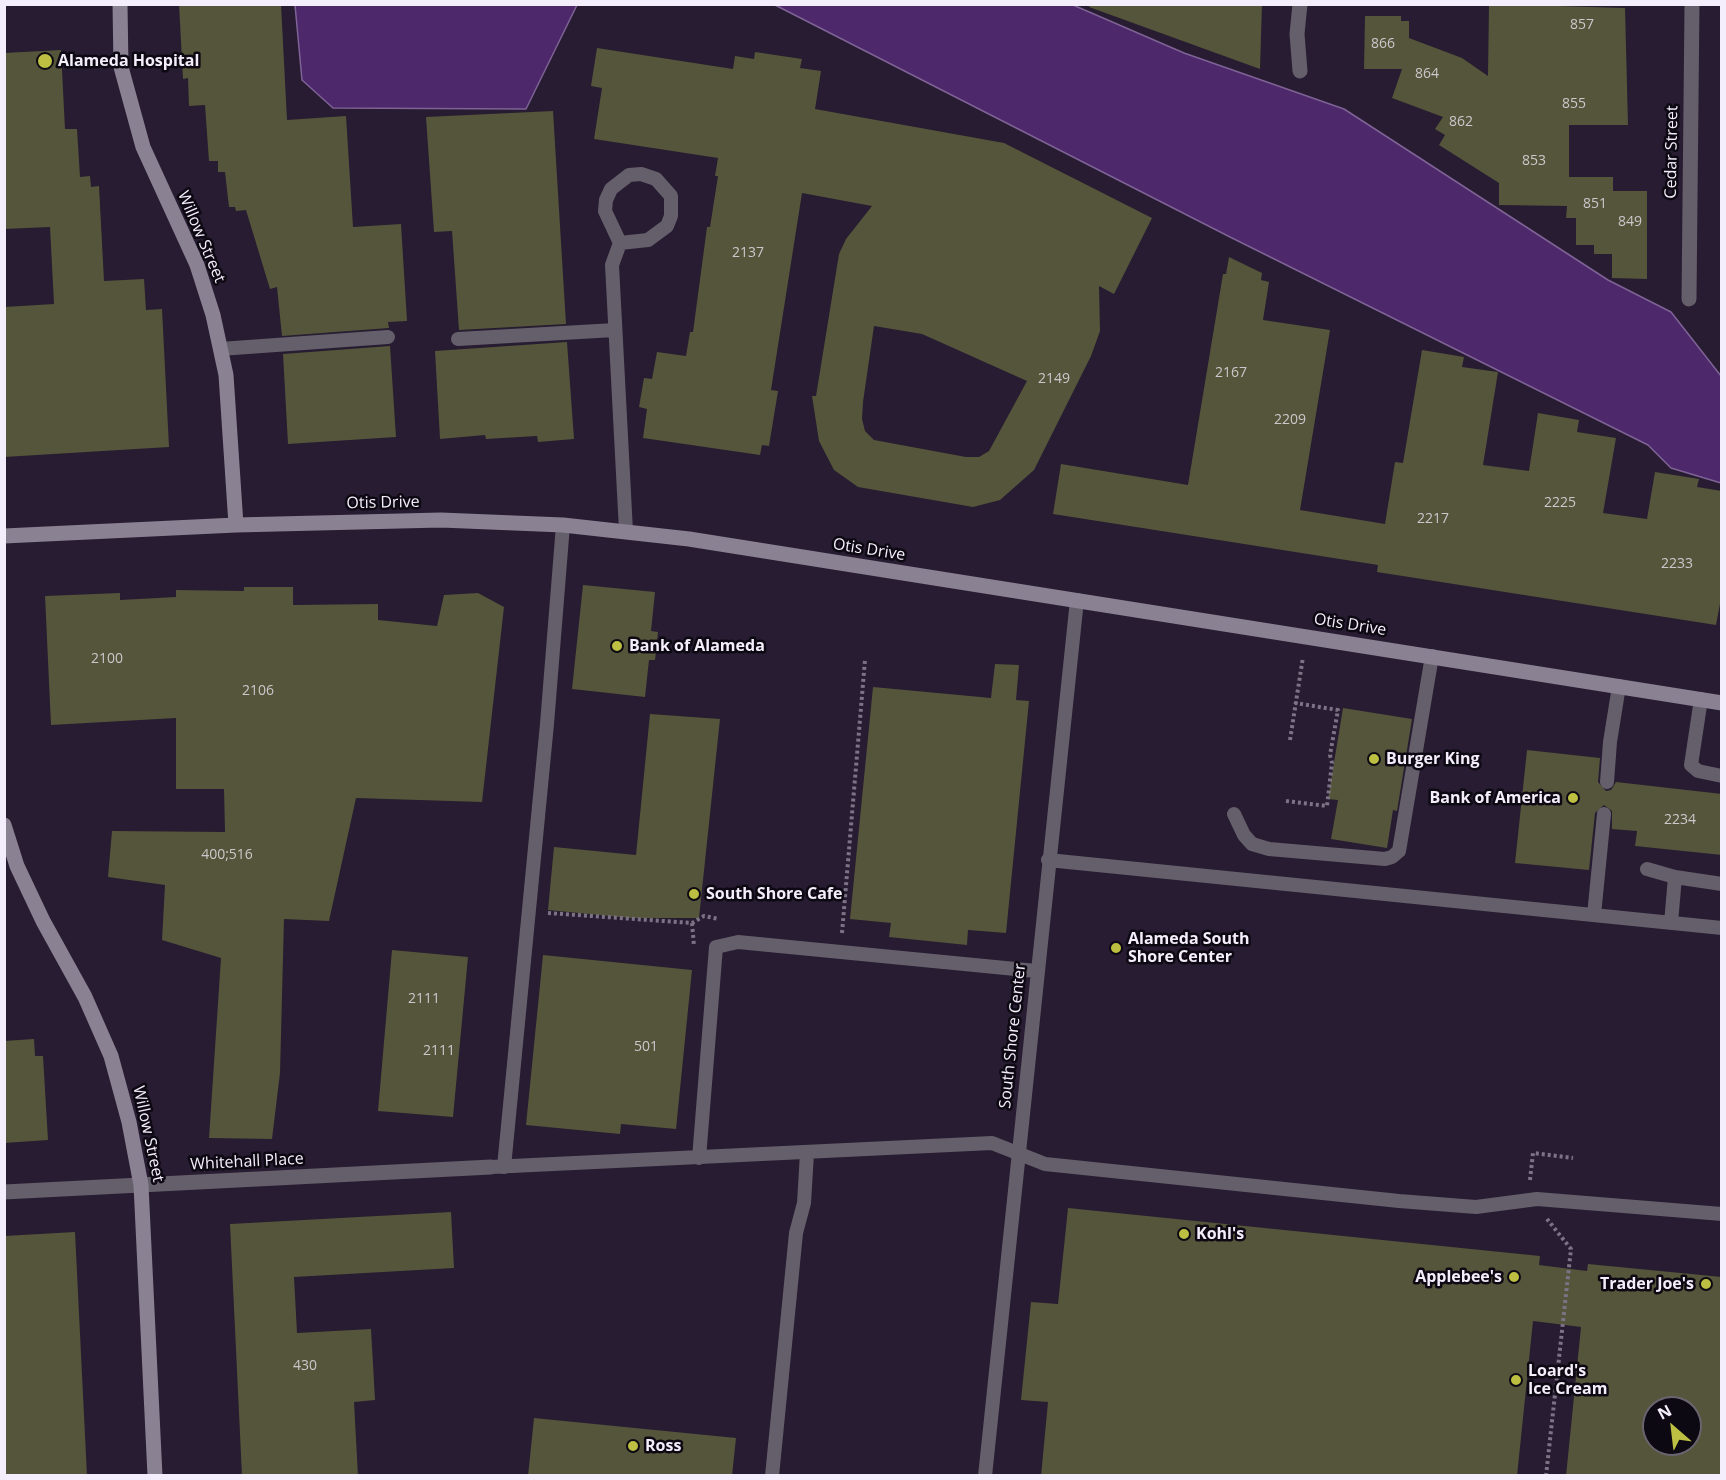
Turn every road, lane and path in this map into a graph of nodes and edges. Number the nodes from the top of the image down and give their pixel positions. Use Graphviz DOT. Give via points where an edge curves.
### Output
graph roads {
  1 [pos="120,4"];
  2 [pos="1300,4"];
  3 [pos="1692,4"];
  4 [pos="1300,71"];
  5 [pos="620,243"];
  6 [pos="1689,299"];
  7 [pos="615,330"];
  8 [pos="388,337"];
  9 [pos="458,339"];
  10 [pos="220,349"];
  11 [pos="236,525"];
  12 [pos="563,525"];
  13 [pos="626,531"];
  14 [pos="4,536"];
  15 [pos="1077,600"];
  16 [pos="1306,636"];
  17 [pos="1432,656"];
  18 [pos="865,660"];
  19 [pos="1619,686"];
  20 [pos="1701,699"];
  21 [pos="1296,703"];
  22 [pos="1722,703"];
  23 [pos="1290,740"];
  24 [pos="1722,776"];
  25 [pos="1607,782"];
  26 [pos="1286,801"];
  27 [pos="1234,814"];
  28 [pos="1604,814"];
  29 [pos="4,825"];
  30 [pos="1048,860"];
  31 [pos="11,867"];
  32 [pos="1647,868"];
  33 [pos="1675,878"];
  34 [pos="1722,884"];
  35 [pos="529,912"];
  36 [pos="1594,915"];
  37 [pos="719,919"];
  38 [pos="692,923"];
  39 [pos="1671,923"];
  40 [pos="1722,928"];
  41 [pos="841,952"];
  42 [pos="695,954"];
  43 [pos="1036,971"];
  44 [pos="807,1153"];
  45 [pos="1017,1153"];
  46 [pos="699,1158"];
  47 [pos="1573,1158"];
  48 [pos="498,1167"];
  49 [pos="141,1185"];
  50 [pos="4,1192"];
  51 [pos="1537,1199"];
  52 [pos="1722,1214"];
  53 [pos="155,1476"];
  54 [pos="772,1476"];
  55 [pos="985,1476"];
  56 [pos="1546,1476"];
  1 -- 10 [label="main road, Willow Street" via="121,67 143,147 197,265"];
  2 -- 4 [label="street"];
  3 -- 6 [label="street, Cedar Street"];
  5 -- 5 [label="lane" via="648,240 667,226 672,216 671,196 656,179 641,174 629,176 611,189 605,211"];
  5 -- 7 [label="lane" via="612,265"];
  7 -- 9 [label="lane"];
  7 -- 13 [label="lane"];
  8 -- 10 [label="lane"];
  10 -- 11 [label="main road, Willow Street" via="226,375"];
  11 -- 12 [label="main road, Otis Drive" via="441,520"];
  11 -- 14 [label="main road, Otis Drive"];
  12 -- 13 [label="main road, Otis Drive"];
  12 -- 35 [label="lane"];
  13 -- 15 [label="main road, Otis Drive"];
  15 -- 16 [label="main road, Otis Drive"];
  15 -- 30 [label="lane, South Shore Center"];
  16 -- 17 [label="main road, Otis Drive"];
  16 -- 21 [label="path"];
  17 -- 19 [label="main road, Otis Drive"];
  17 -- 27 [label="lane" via="1400,851 1385,860 1269,849 1252,844"];
  18 -- 41 [label="path"];
  19 -- 20 [label="main road, Otis Drive"];
  19 -- 25 [label="lane"];
  20 -- 22 [label="main road, Otis Drive"];
  20 -- 24 [label="lane" via="1691,765 1698,771"];
  21 -- 23 [label="path"];
  21 -- 26 [label="path" via="1338,710 1326,806"];
  28 -- 36 [label="lane"];
  29 -- 31 [label="main road, Willow Street"];
  30 -- 36 [label="lane"];
  30 -- 43 [label="lane, South Shore Center"];
  31 -- 49 [label="main road, Willow Street" via="85,997 111,1056"];
  32 -- 33 [label="lane"];
  33 -- 34 [label="lane"];
  33 -- 39 [label="lane"];
  35 -- 38 [label="path"];
  35 -- 48 [label="lane"];
  36 -- 39 [label="lane"];
  37 -- 38 [label="path" via="704,916"];
  38 -- 42 [label="path"];
  39 -- 40 [label="lane"];
  41 -- 43 [label="lane"];
  41 -- 46 [label="lane" via="738,942 716,947"];
  43 -- 45 [label="lane, South Shore Center"];
  44 -- 45 [label="lane" via="992,1143"];
  44 -- 46 [label="lane"];
  44 -- 54 [label="lane"];
  45 -- 51 [label="lane" via="1064,1167 1399,1201 1476,1207"];
  45 -- 55 [label="lane, South Shore Center"];
  46 -- 48 [label="lane"];
  47 -- 51 [label="path" via="1533,1153 1530,1182"];
  48 -- 49 [label="street, Whitehall Place"];
  49 -- 50 [label="street, Whitehall Place"];
  49 -- 53 [label="main road, Willow Street"];
  51 -- 52 [label="lane"];
  51 -- 56 [label="path" via="1545,1217 1571,1249"];
}
